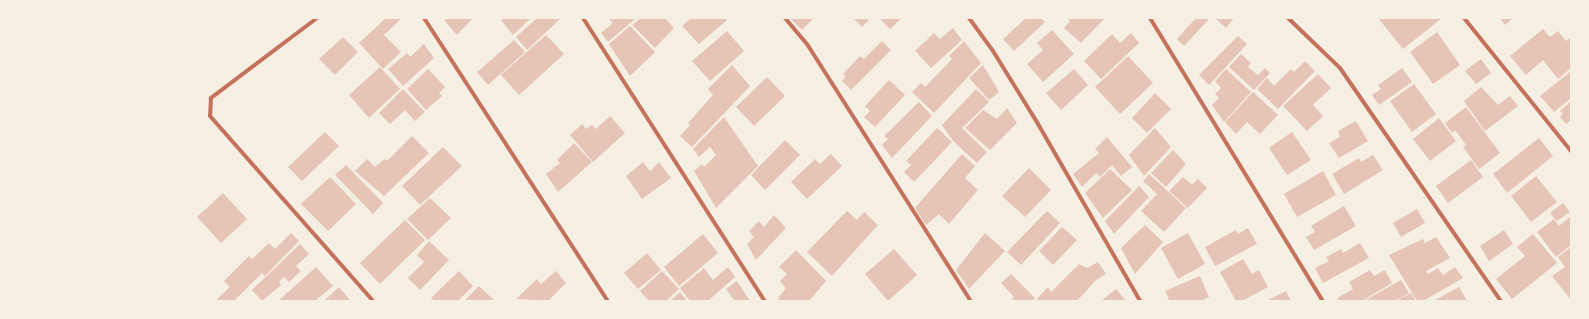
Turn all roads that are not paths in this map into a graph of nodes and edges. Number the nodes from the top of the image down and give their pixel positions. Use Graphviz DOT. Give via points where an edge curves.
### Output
graph roads {
  1 [pos="317,18"];
  2 [pos="424,18"];
  3 [pos="583,18"];
  4 [pos="785,18"];
  5 [pos="969,18"];
  6 [pos="1150,18"];
  7 [pos="1288,18"];
  8 [pos="1464,18"];
  9 [pos="1571,151"];
  10 [pos="373,301"];
  11 [pos="608,301"];
  12 [pos="765,301"];
  13 [pos="972,301"];
  14 [pos="1140,301"];
  15 [pos="1323,301"];
  16 [pos="1501,301"];
  1 -- 10 [label="street" via="211,98 208,107 210,116 219,129"];
  2 -- 11 [label="street"];
  3 -- 12 [label="street"];
  4 -- 13 [label="street" via="807,44"];
  5 -- 14 [label="street" via="993,51 1038,124"];
  6 -- 15 [label="street"];
  7 -- 16 [label="street" via="1340,68"];
  8 -- 9 [label="street"];
}
